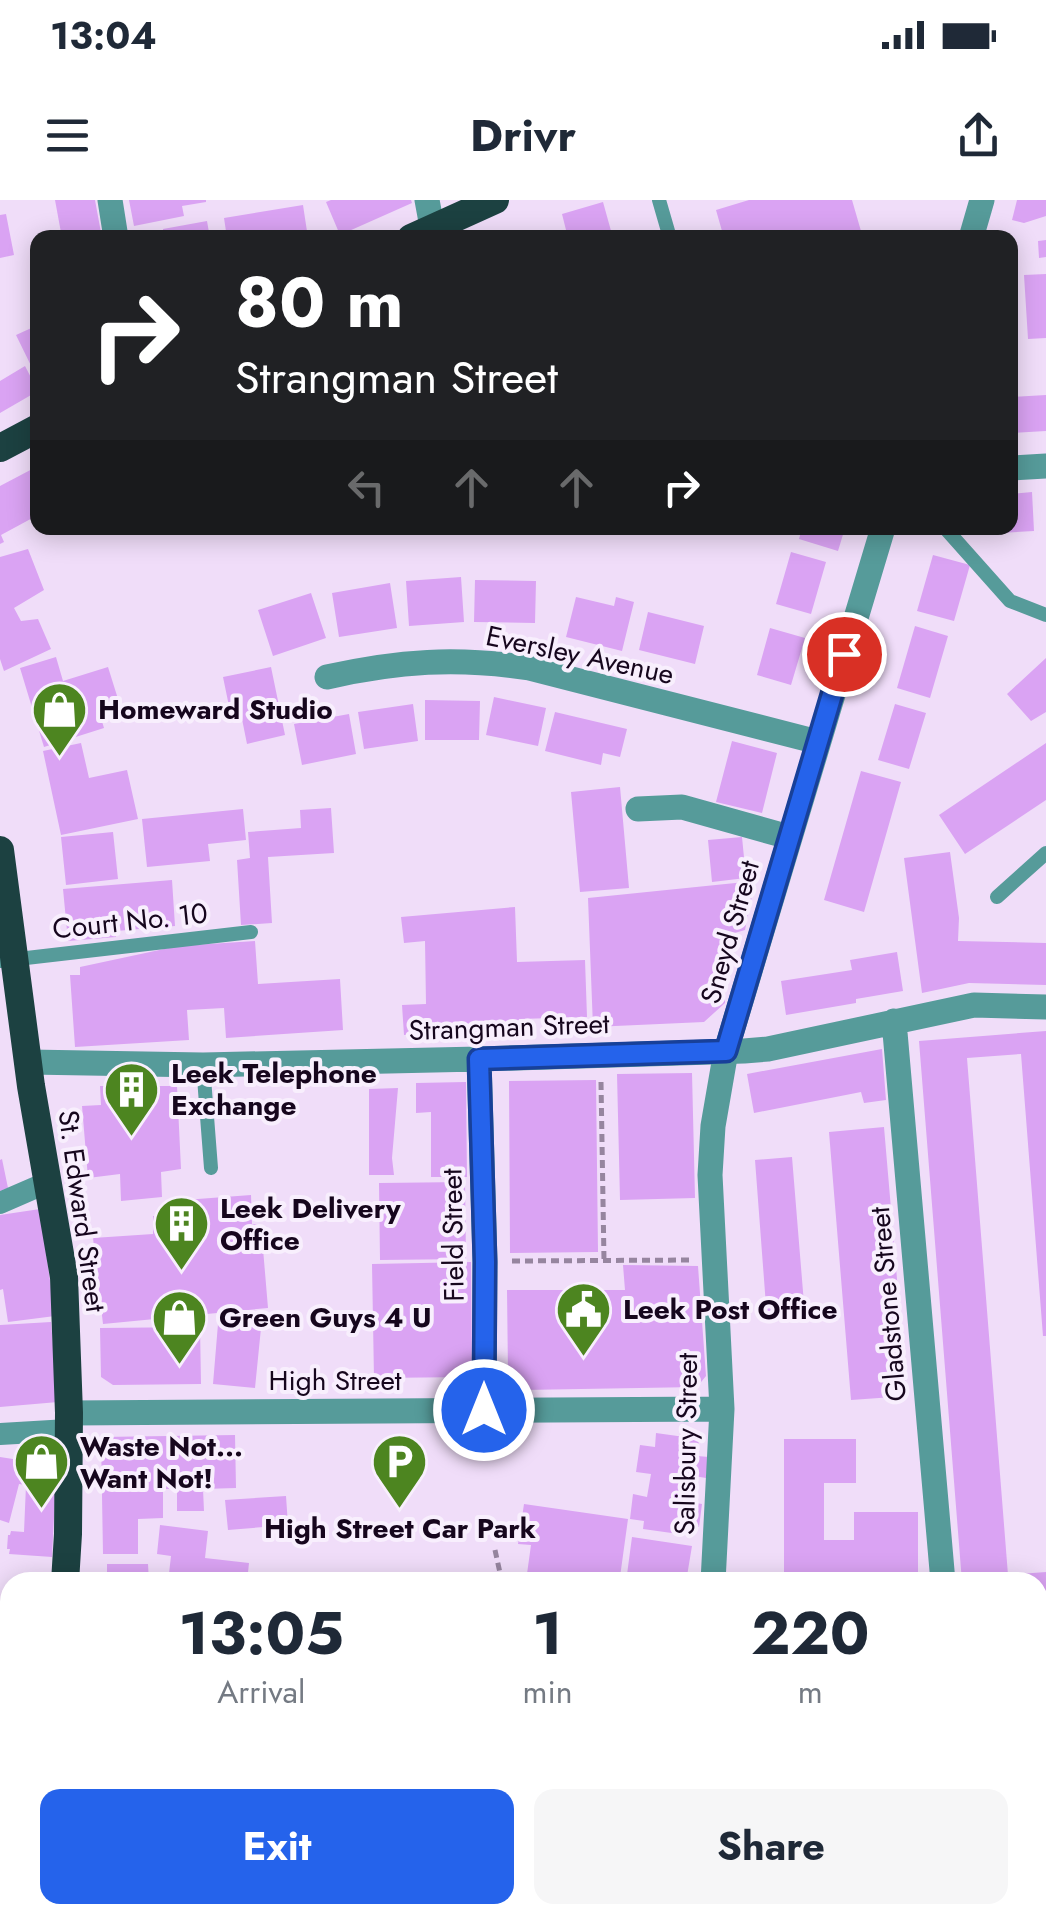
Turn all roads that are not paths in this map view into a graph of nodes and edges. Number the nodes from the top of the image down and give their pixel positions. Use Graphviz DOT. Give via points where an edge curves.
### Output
graph roads {
  1 [pos="110,200"];
  2 [pos="495,200"];
  3 [pos="659,200"];
  4 [pos="982,200"];
  5 [pos="423,222"];
  6 [pos="115,230"];
  7 [pos="668,230"];
  8 [pos="973,230"];
  9 [pos="30,432"];
  10 [pos="0,448"];
  11 [pos="1046,466"];
  12 [pos="1018,468"];
  13 [pos="881,535"];
  14 [pos="951,535"];
  15 [pos="1046,615"];
  16 [pos="328,677"];
  17 [pos="818,742"];
  18 [pos="638,809"];
  19 [pos="789,836"];
  20 [pos="0,850"];
  21 [pos="1046,853"];
  22 [pos="998,897"];
  23 [pos="251,932"];
  24 [pos="7,960"];
  25 [pos="1046,1007"];
  26 [pos="894,1021"];
  27 [pos="726,1051"];
  28 [pos="479,1059"];
  29 [pos="30,1062"];
  30 [pos="203,1064"];
  31 [pos="713,1126"];
  32 [pos="210,1168"];
  33 [pos="46,1183"];
  34 [pos="0,1203"];
  35 [pos="722,1409"];
  36 [pos="484,1410"];
  37 [pos="68,1422"];
  38 [pos="0,1434"];
  39 [pos="66,1572"];
  40 [pos="714,1572"];
  41 [pos="942,1572"];
  1 -- 6 [label="street"];
  2 -- 5 [label="highway"];
  3 -- 7 [label="lane"];
  4 -- 8 [label="street"];
  9 -- 10 [label="highway"];
  11 -- 12 [label="street"];
  13 -- 17 [label="street, Sneyd Street"];
  14 -- 15 [label="lane" via="1010,601"];
  16 -- 17 [label="street, Eversley Avenue" via="376,666 484,661"];
  17 -- 19 [label="street, Sneyd Street"];
  18 -- 19 [label="street" via="682,807"];
  19 -- 27 [label="street, Sneyd Street"];
  20 -- 24 [label="highway, St. Edward Street"];
  21 -- 22 [label="lane"];
  23 -- 24 [label="lane, Court No. 10"];
  24 -- 29 [label="highway, St. Edward Street"];
  25 -- 26 [label="street, Strangman Street" via="974,1005"];
  26 -- 27 [label="street, Strangman Street" via="768,1049"];
  26 -- 41 [label="street, Gladstone Street"];
  27 -- 28 [label="street, Strangman Street"];
  27 -- 31 [label="street, Sneyd Street"];
  28 -- 30 [label="street, Strangman Street"];
  28 -- 36 [label="street, Field Street"];
  29 -- 30 [label="street, Strangman Street"];
  29 -- 33 [label="highway, St. Edward Street"];
  30 -- 32 [label="lane"];
  31 -- 35 [label="street, Salisbury Street"];
  33 -- 34 [label="street"];
  33 -- 37 [label="highway, St. Edward Street" via="64,1278"];
  35 -- 36 [label="street, High Street"];
  35 -- 40 [label="street, Salisbury Street"];
  36 -- 37 [label="street, High Street"];
  37 -- 38 [label="street"];
  37 -- 39 [label="highway, St. Edward Street"];
}
